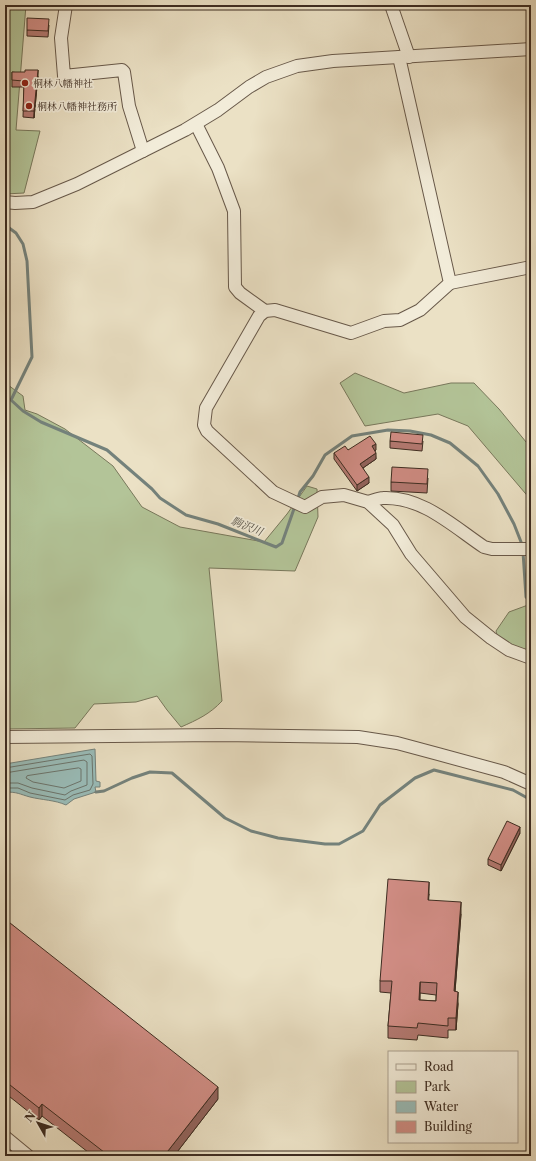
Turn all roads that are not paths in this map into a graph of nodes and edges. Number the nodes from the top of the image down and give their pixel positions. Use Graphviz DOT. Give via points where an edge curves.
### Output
graph roads {
  1 [pos="66,5"];
  2 [pos="391,5"];
  3 [pos="531,49"];
  4 [pos="404,57"];
  5 [pos="196,124"];
  6 [pos="143,151"];
  7 [pos="5,202"];
  8 [pos="531,267"];
  9 [pos="450,283"];
  10 [pos="265,311"];
  11 [pos="368,502"];
  12 [pos="526,549"];
  13 [pos="531,658"];
  14 [pos="5,738"];
  15 [pos="531,784"];
  16 [pos="5,1137"];
  17 [pos="28,1156"];
  1 -- 6 [label="street" via="61,38 64,76 122,70 129,106"];
  2 -- 4 [label="street"];
  3 -- 4 [label="street"];
  4 -- 5 [label="street" via="317,62 298,66 266,77"];
  4 -- 9 [label="street"];
  5 -- 6 [label="street"];
  5 -- 10 [label="street" via="218,168 234,211 235,287"];
  6 -- 7 [label="street" via="77,184 33,202"];
  8 -- 9 [label="street"];
  9 -- 10 [label="street" via="420,310 400,320 384,322 351,334 275,310"];
  10 -- 11 [label="street" via="259,316 206,408 204,425 207,431 273,492 305,507 322,497 344,495"];
  11 -- 12 [label="street" via="382,498 406,500 431,510 484,547"];
  11 -- 13 [label="street" via="393,525 411,554 465,617 509,650"];
  14 -- 15 [label="street" via="220,735 358,737 397,743 438,754 504,772"];
  16 -- 17 [label="street"];
}
